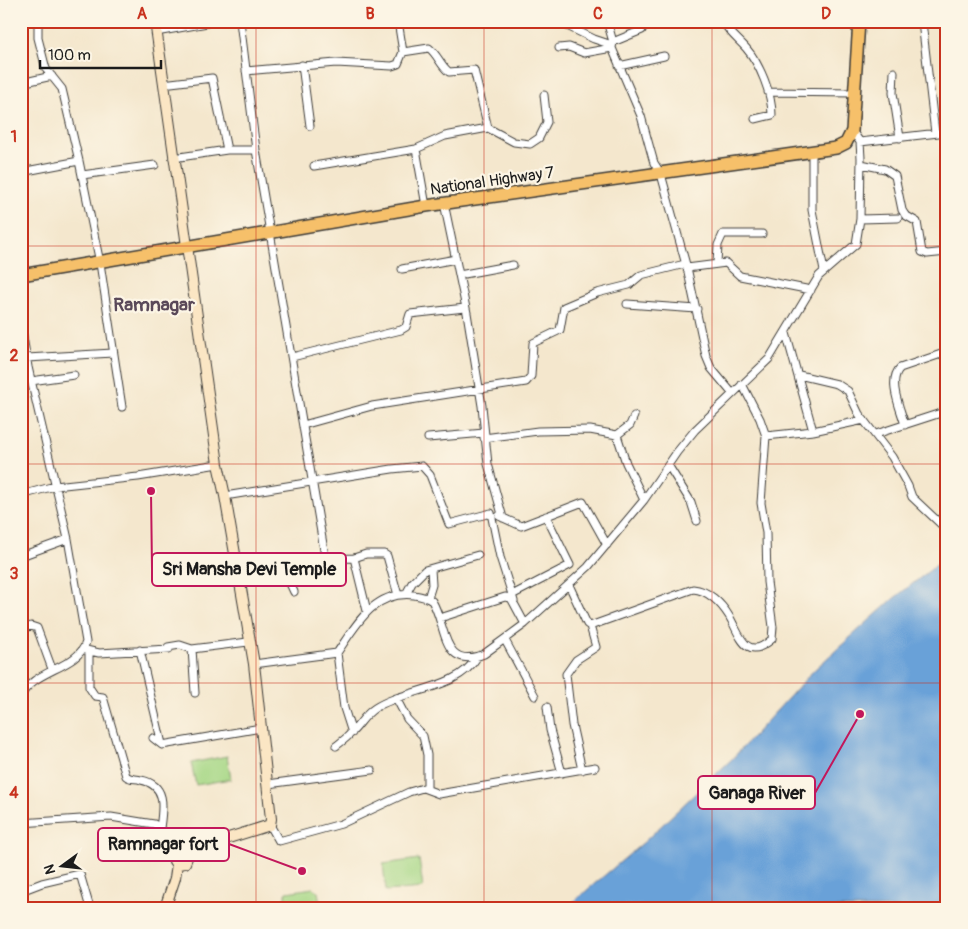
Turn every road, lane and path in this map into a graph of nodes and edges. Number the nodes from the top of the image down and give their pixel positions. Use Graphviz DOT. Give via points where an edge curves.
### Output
graph roads {
  1 [pos="38,21"];
  2 [pos="82,21"];
  3 [pos="103,21"];
  4 [pos="154,21"];
  5 [pos="240,21"];
  6 [pos="398,21"];
  7 [pos="557,21"];
  8 [pos="607,21"];
  9 [pos="645,21"];
  10 [pos="723,21"];
  11 [pos="859,21"];
  12 [pos="922,22"];
  13 [pos="207,23"];
  14 [pos="156,32"];
  15 [pos="612,45"];
  16 [pos="559,48"];
  17 [pos="403,52"];
  18 [pos="664,56"];
  19 [pos="302,65"];
  20 [pos="619,66"];
  21 [pos="246,71"];
  22 [pos="894,72"];
  23 [pos="52,76"];
  24 [pos="21,83"];
  25 [pos="163,84"];
  26 [pos="768,92"];
  27 [pos="854,93"];
  28 [pos="544,95"];
  29 [pos="755,119"];
  30 [pos="310,126"];
  31 [pos="488,128"];
  32 [pos="852,131"];
  33 [pos="947,132"];
  34 [pos="936,134"];
  35 [pos="900,138"];
  36 [pos="860,142"];
  37 [pos="416,149"];
  38 [pos="227,150"];
  39 [pos="256,150"];
  40 [pos="812,152"];
  41 [pos="173,158"];
  42 [pos="79,161"];
  43 [pos="861,164"];
  44 [pos="155,165"];
  45 [pos="314,166"];
  46 [pos="21,172"];
  47 [pos="661,174"];
  48 [pos="82,175"];
  49 [pos="444,203"];
  50 [pos="426,206"];
  51 [pos="898,218"];
  52 [pos="860,219"];
  53 [pos="271,233"];
  54 [pos="762,234"];
  55 [pos="185,248"];
  56 [pos="947,252"];
  57 [pos="456,259"];
  58 [pos="100,263"];
  59 [pos="717,263"];
  60 [pos="514,265"];
  61 [pos="686,266"];
  62 [pos="402,269"];
  63 [pos="824,270"];
  64 [pos="21,275"];
  65 [pos="459,275"];
  66 [pos="811,290"];
  67 [pos="627,304"];
  68 [pos="466,308"];
  69 [pos="697,309"];
  70 [pos="21,324"];
  71 [pos="786,333"];
  72 [pos="113,352"];
  73 [pos="947,352"];
  74 [pos="292,357"];
  75 [pos="26,358"];
  76 [pos="25,368"];
  77 [pos="74,375"];
  78 [pos="799,376"];
  79 [pos="31,381"];
  80 [pos="742,384"];
  81 [pos="479,391"];
  82 [pos="732,393"];
  83 [pos="122,408"];
  84 [pos="947,411"];
  85 [pos="634,416"];
  86 [pos="864,420"];
  87 [pos="303,425"];
  88 [pos="905,425"];
  89 [pos="813,430"];
  90 [pos="876,434"];
  91 [pos="484,435"];
  92 [pos="617,435"];
  93 [pos="766,436"];
  94 [pos="428,438"];
  95 [pos="218,464"];
  96 [pos="668,465"];
  97 [pos="312,482"];
  98 [pos="55,486"];
  99 [pos="21,494"];
  100 [pos="225,496"];
  101 [pos="644,500"];
  102 [pos="491,513"];
  103 [pos="546,516"];
  104 [pos="503,518"];
  105 [pos="697,521"];
  106 [pos="947,530"];
  107 [pos="68,539"];
  108 [pos="607,545"];
  109 [pos="478,555"];
  110 [pos="21,556"];
  111 [pos="354,558"];
  112 [pos="431,569"];
  113 [pos="238,575"];
  114 [pos="569,586"];
  115 [pos="294,592"];
  116 [pos="406,594"];
  117 [pos="398,595"];
  118 [pos="428,598"];
  119 [pos="513,598"];
  120 [pos="367,611"];
  121 [pos="440,618"];
  122 [pos="525,624"];
  123 [pos="590,626"];
  124 [pos="21,629"];
  125 [pos="505,640"];
  126 [pos="248,642"];
  127 [pos="192,648"];
  128 [pos="86,650"];
  129 [pos="140,650"];
  130 [pos="337,653"];
  131 [pos="478,656"];
  132 [pos="254,664"];
  133 [pos="52,669"];
  134 [pos="196,693"];
  135 [pos="535,696"];
  136 [pos="21,697"];
  137 [pos="396,698"];
  138 [pos="547,707"];
  139 [pos="261,728"];
  140 [pos="352,733"];
  141 [pos="153,738"];
  142 [pos="162,745"];
  143 [pos="336,746"];
  144 [pos="595,768"];
  145 [pos="372,770"];
  146 [pos="582,770"];
  147 [pos="562,773"];
  148 [pos="268,784"];
  149 [pos="427,789"];
  150 [pos="21,822"];
  151 [pos="270,825"];
  152 [pos="160,828"];
  153 [pos="182,850"];
  154 [pos="21,891"];
  155 [pos="165,907"];
  156 [pos="90,908"];
  1 -- 23 [label="street" via="38,38 46,69"];
  2 -- 3 [label="street"];
  4 -- 14 [label="main road"];
  5 -- 21 [label="street"];
  6 -- 17 [label="street"];
  7 -- 15 [label="street"];
  8 -- 15 [label="street"];
  9 -- 15 [label="street" via="642,30"];
  10 -- 26 [label="street" via="730,34 747,50"];
  11 -- 27 [label="main road"];
  12 -- 34 [label="street"];
  13 -- 14 [label="street"];
  14 -- 25 [label="main road"];
  15 -- 16 [label="street" via="584,53 570,47"];
  15 -- 20 [label="street"];
  17 -- 19 [label="street" via="400,62 392,66"];
  17 -- 31 [label="street" via="428,48 450,72 474,70"];
  18 -- 20 [label="street"];
  19 -- 21 [label="street"];
  19 -- 30 [label="street"];
  20 -- 47 [label="street" via="641,116 654,163"];
  21 -- 39 [label="street"];
  22 -- 35 [label="street" via="893,93"];
  23 -- 24 [label="street"];
  23 -- 42 [label="street" via="62,89"];
  25 -- 38 [label="street" via="212,78"];
  25 -- 41 [label="main road"];
  26 -- 27 [label="street"];
  26 -- 29 [label="street" via="772,115"];
  27 -- 32 [label="main road"];
  28 -- 31 [label="street" via="547,122 536,142 514,142"];
  31 -- 37 [label="street" via="446,136"];
  32 -- 36 [label="street"];
  32 -- 40 [label="main road, National Highway 7" via="841,146"];
  33 -- 34 [label="street"];
  34 -- 35 [label="street"];
  35 -- 36 [label="street"];
  36 -- 43 [label="street"];
  37 -- 45 [label="street"];
  37 -- 50 [label="street"];
  38 -- 39 [label="street"];
  38 -- 41 [label="street"];
  39 -- 53 [label="street"];
  40 -- 47 [label="main road, National Highway 7"];
  40 -- 63 [label="street" via="812,210"];
  41 -- 55 [label="main road"];
  42 -- 46 [label="street"];
  42 -- 48 [label="street"];
  43 -- 52 [label="street"];
  43 -- 56 [label="street" via="885,169 895,176 902,210 917,222 922,252"];
  44 -- 48 [label="street"];
  47 -- 49 [label="main road, National Highway 7"];
  47 -- 61 [label="street"];
  48 -- 58 [label="street"];
  49 -- 50 [label="main road, National Highway 7"];
  49 -- 57 [label="street"];
  50 -- 53 [label="main road, National Highway 7"];
  51 -- 52 [label="street"];
  52 -- 63 [label="street" via="856,244"];
  53 -- 55 [label="main road, National Highway 7"];
  53 -- 74 [label="street"];
  54 -- 59 [label="street" via="723,234 718,245"];
  55 -- 58 [label="main road, National Highway 7"];
  55 -- 95 [label="main road"];
  57 -- 62 [label="street"];
  57 -- 65 [label="street"];
  58 -- 64 [label="main road, National Highway 7"];
  58 -- 72 [label="street"];
  59 -- 61 [label="street"];
  59 -- 66 [label="street" via="726,263 740,276"];
  60 -- 65 [label="street"];
  61 -- 69 [label="street"];
  61 -- 81 [label="street" via="641,275 629,285 597,292 567,304 560,330 533,343 529,380"];
  63 -- 66 [label="street"];
  65 -- 68 [label="street"];
  66 -- 71 [label="street"];
  67 -- 69 [label="street"];
  68 -- 74 [label="street" via="410,314 406,327 401,330"];
  68 -- 81 [label="street"];
  69 -- 82 [label="street" via="708,363"];
  70 -- 75 [label="street"];
  71 -- 78 [label="street"];
  71 -- 80 [label="street" via="763,366"];
  72 -- 75 [label="street"];
  72 -- 83 [label="street"];
  73 -- 88 [label="street" via="896,372 895,386"];
  74 -- 87 [label="street"];
  75 -- 76 [label="street"];
  76 -- 79 [label="street"];
  77 -- 79 [label="street"];
  78 -- 86 [label="street" via="844,388"];
  78 -- 89 [label="street"];
  79 -- 98 [label="street"];
  80 -- 82 [label="street"];
  80 -- 93 [label="street"];
  81 -- 87 [label="street" via="372,406"];
  81 -- 91 [label="street"];
  82 -- 96 [label="street" via="695,430"];
  84 -- 88 [label="street"];
  85 -- 92 [label="street" via="630,425"];
  86 -- 89 [label="street"];
  86 -- 90 [label="street"];
  87 -- 97 [label="street"];
  88 -- 90 [label="street"];
  89 -- 93 [label="street"];
  90 -- 106 [label="street" via="892,457 912,498"];
  91 -- 92 [label="street" via="590,430"];
  91 -- 94 [label="street"];
  91 -- 104 [label="street"];
  92 -- 101 [label="street"];
  93 -- 123 [label="street" via="761,503 766,533 772,639 756,648 746,645 715,599 706,592 693,589"];
  95 -- 98 [label="street"];
  95 -- 100 [label="main road"];
  96 -- 101 [label="street"];
  96 -- 105 [label="street" via="691,502"];
  97 -- 100 [label="street"];
  97 -- 102 [label="street" via="422,466 430,475 449,524"];
  97 -- 111 [label="street" via="325,556 330,559"];
  98 -- 99 [label="street"];
  98 -- 107 [label="street"];
  100 -- 113 [label="main road"];
  101 -- 108 [label="street"];
  102 -- 104 [label="street"];
  102 -- 119 [label="street"];
  103 -- 104 [label="street" via="521,526"];
  103 -- 108 [label="street" via="583,502"];
  103 -- 119 [label="street" via="570,564"];
  107 -- 110 [label="street"];
  107 -- 128 [label="street"];
  108 -- 114 [label="street"];
  109 -- 112 [label="street"];
  111 -- 117 [label="street" via="366,554 387,556"];
  111 -- 120 [label="street"];
  112 -- 116 [label="street" via="420,574"];
  112 -- 118 [label="street" via="432,585"];
  113 -- 115 [label="street" via="282,571"];
  113 -- 126 [label="main road"];
  114 -- 122 [label="street"];
  114 -- 123 [label="street" via="586,624"];
  116 -- 117 [label="street"];
  116 -- 118 [label="street"];
  117 -- 120 [label="street"];
  118 -- 121 [label="street"];
  119 -- 121 [label="street" via="505,597"];
  119 -- 122 [label="street"];
  120 -- 130 [label="street"];
  121 -- 131 [label="street" via="452,653"];
  122 -- 125 [label="street"];
  123 -- 146 [label="street" via="596,647 576,660 566,674"];
  124 -- 133 [label="street" via="37,628"];
  125 -- 131 [label="street"];
  125 -- 135 [label="street"];
  126 -- 127 [label="street"];
  126 -- 132 [label="main road"];
  127 -- 129 [label="street" via="180,645 169,649"];
  127 -- 134 [label="street"];
  128 -- 129 [label="street" via="99,653"];
  128 -- 133 [label="street" via="77,658"];
  128 -- 152 [label="street" via="89,687 95,696 104,697 126,776 152,783 161,793"];
  129 -- 142 [label="street"];
  130 -- 132 [label="street"];
  130 -- 140 [label="street" via="344,708"];
  131 -- 137 [label="street" via="469,668 450,679"];
  132 -- 139 [label="main road"];
  133 -- 136 [label="street" via="28,687"];
  137 -- 140 [label="street" via="374,708"];
  137 -- 149 [label="street" via="402,712 423,736"];
  138 -- 147 [label="street"];
  139 -- 142 [label="street"];
  139 -- 148 [label="main road"];
  140 -- 143 [label="street"];
  141 -- 142 [label="street"];
  144 -- 146 [label="street"];
  145 -- 148 [label="street"];
  146 -- 147 [label="street"];
  147 -- 149 [label="street" via="439,794"];
  148 -- 151 [label="main road"];
  149 -- 151 [label="street" via="404,794 341,824 279,841"];
  150 -- 152 [label="street" via="111,817 154,824"];
  151 -- 153 [label="main road"];
  152 -- 153 [label="street"];
  153 -- 155 [label="main road" via="188,859 177,864"];
  154 -- 156 [label="street" via="42,882 80,874"];
}
